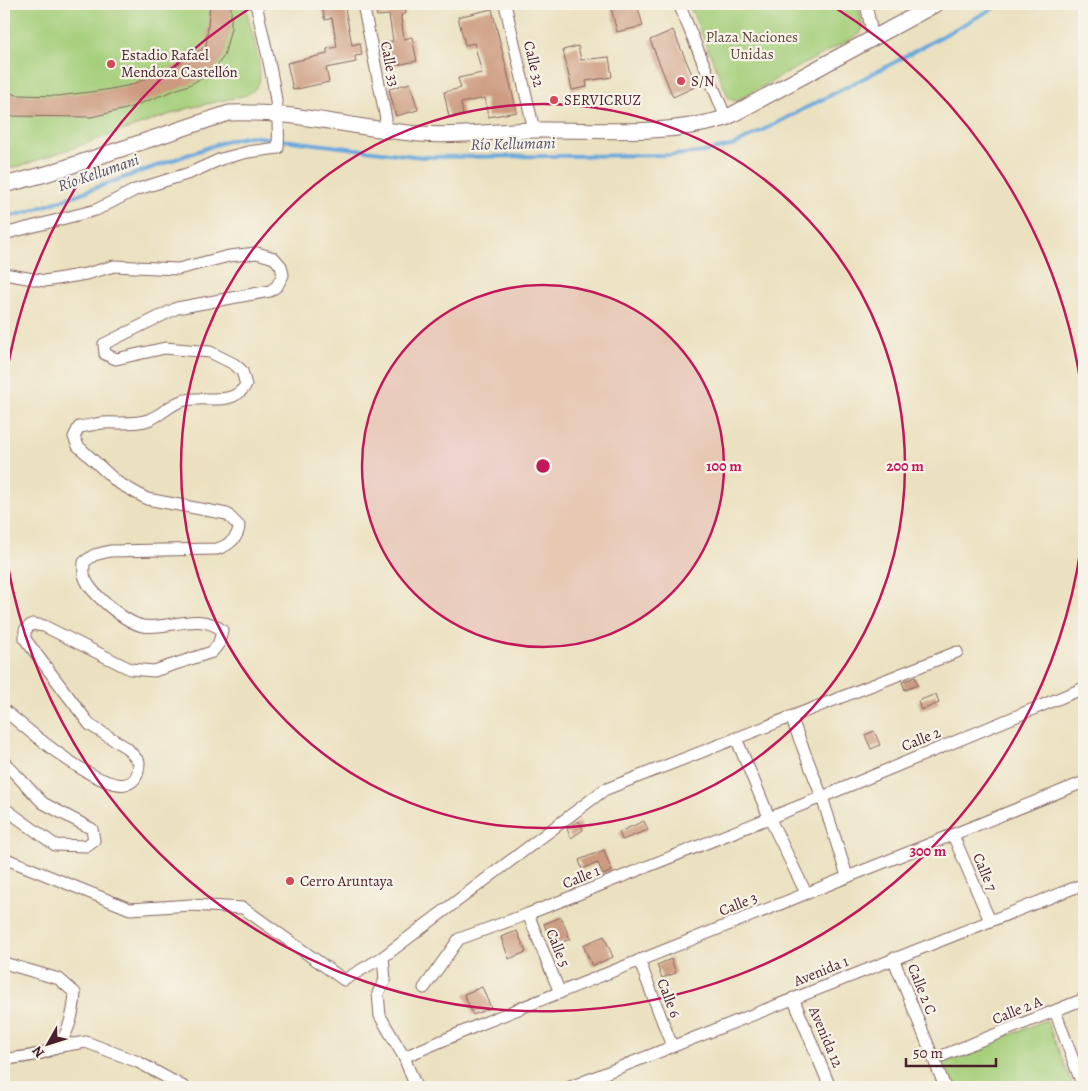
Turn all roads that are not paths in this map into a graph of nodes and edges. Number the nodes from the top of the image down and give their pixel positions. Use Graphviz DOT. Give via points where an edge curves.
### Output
graph roads {
  1 [pos="256,4"];
  2 [pos="364,4"];
  3 [pos="505,4"];
  4 [pos="679,4"];
  5 [pos="866,4"];
  6 [pos="936,4"];
  7 [pos="873,38"];
  8 [pos="726,118"];
  9 [pos="279,121"];
  10 [pos="383,130"];
  11 [pos="534,130"];
  12 [pos="4,185"];
  13 [pos="4,234"];
  14 [pos="4,274"];
  15 [pos="957,652"];
  16 [pos="1084,688"];
  17 [pos="4,710"];
  18 [pos="791,717"];
  19 [pos="736,738"];
  20 [pos="4,762"];
  21 [pos="1084,782"];
  22 [pos="822,797"];
  23 [pos="4,808"];
  24 [pos="769,818"];
  25 [pos="953,835"];
  26 [pos="4,858"];
  27 [pos="847,876"];
  28 [pos="1084,884"];
  29 [pos="806,893"];
  30 [pos="528,914"];
  31 [pos="990,921"];
  32 [pos="383,957"];
  33 [pos="893,958"];
  34 [pos="639,960"];
  35 [pos="4,963"];
  36 [pos="424,988"];
  37 [pos="560,993"];
  38 [pos="793,998"];
  39 [pos="1084,999"];
  40 [pos="1055,1011"];
  41 [pos="672,1046"];
  42 [pos="55,1047"];
  43 [pos="404,1057"];
  44 [pos="4,1059"];
  45 [pos="934,1059"];
  46 [pos="184,1087"];
  47 [pos="416,1087"];
  48 [pos="570,1087"];
  49 [pos="830,1087"];
  50 [pos="945,1087"];
  51 [pos="1083,1087"];
  1 -- 9 [label="street"];
  2 -- 10 [label="street, Calle 33" via="386,119"];
  3 -- 11 [label="street, Calle 32"];
  4 -- 8 [label="street"];
  5 -- 7 [label="street"];
  6 -- 7 [label="street"];
  7 -- 8 [label="street"];
  8 -- 11 [label="street" via="699,126 663,130"];
  9 -- 10 [label="street"];
  9 -- 12 [label="street" via="257,112 229,113"];
  9 -- 13 [label="street" via="278,148 221,160 135,190 96,210"];
  10 -- 11 [label="street" via="422,134"];
  14 -- 17 [label="street" via="45,281 114,266 178,269 229,256 257,253 274,258 281,266 283,276 270,291 177,308 104,344 105,354 116,359 165,348 210,352 242,371 246,385 241,394 226,400 203,398 181,401 150,419 80,428 74,437 78,446 117,482 147,499 227,514 239,526 238,534 229,545 217,549 110,552 94,555 84,562 84,576 95,593 126,619 143,626 197,621 212,623 222,630 219,643 212,652 154,671 130,669 44,626 32,624 25,630 25,639 90,725 127,748 139,762 135,778 127,783 104,781 58,755"];
  15 -- 18 [label="street"];
  16 -- 22 [label="street, Calle 2"];
  18 -- 19 [label="street"];
  18 -- 22 [label="street"];
  19 -- 24 [label="street"];
  19 -- 32 [label="street" via="604,790"];
  20 -- 23 [label="street" via="43,804 92,829 94,840 86,846 55,844"];
  21 -- 25 [label="street, Calle 3"];
  22 -- 24 [label="street, Calle 2"];
  22 -- 27 [label="street"];
  24 -- 29 [label="street"];
  24 -- 30 [label="street, Calle 1"];
  25 -- 27 [label="street, Calle 3"];
  25 -- 31 [label="street, Calle 7"];
  26 -- 32 [label="street" via="130,909 191,905 243,908 344,980"];
  27 -- 29 [label="street, Calle 3"];
  28 -- 31 [label="street, Avenida 1"];
  29 -- 34 [label="street, Calle 3"];
  30 -- 36 [label="street, Calle 1" via="459,939"];
  30 -- 37 [label="street, Calle 5"];
  31 -- 33 [label="street, Avenida 1"];
  32 -- 43 [label="street" via="385,980 378,993 380,1016"];
  33 -- 38 [label="street, Avenida 1"];
  33 -- 45 [label="street, Calle 2 C"];
  34 -- 37 [label="street, Calle 3"];
  34 -- 41 [label="street, Calle 6"];
  35 -- 42 [label="street" via="59,979 75,993 74,1011"];
  37 -- 43 [label="street, Calle 3"];
  38 -- 41 [label="street, Avenida 1"];
  38 -- 49 [label="street, Avenida 12"];
  39 -- 40 [label="street, Calle 2 A"];
  40 -- 45 [label="street, Calle 2 A"];
  40 -- 51 [label="street, Calle 2 A"];
  41 -- 48 [label="street, Avenida 1"];
  42 -- 44 [label="street"];
  42 -- 46 [label="street" via="86,1042 138,1062"];
  43 -- 47 [label="street"];
  45 -- 50 [label="street, Calle 2 C"];
}
